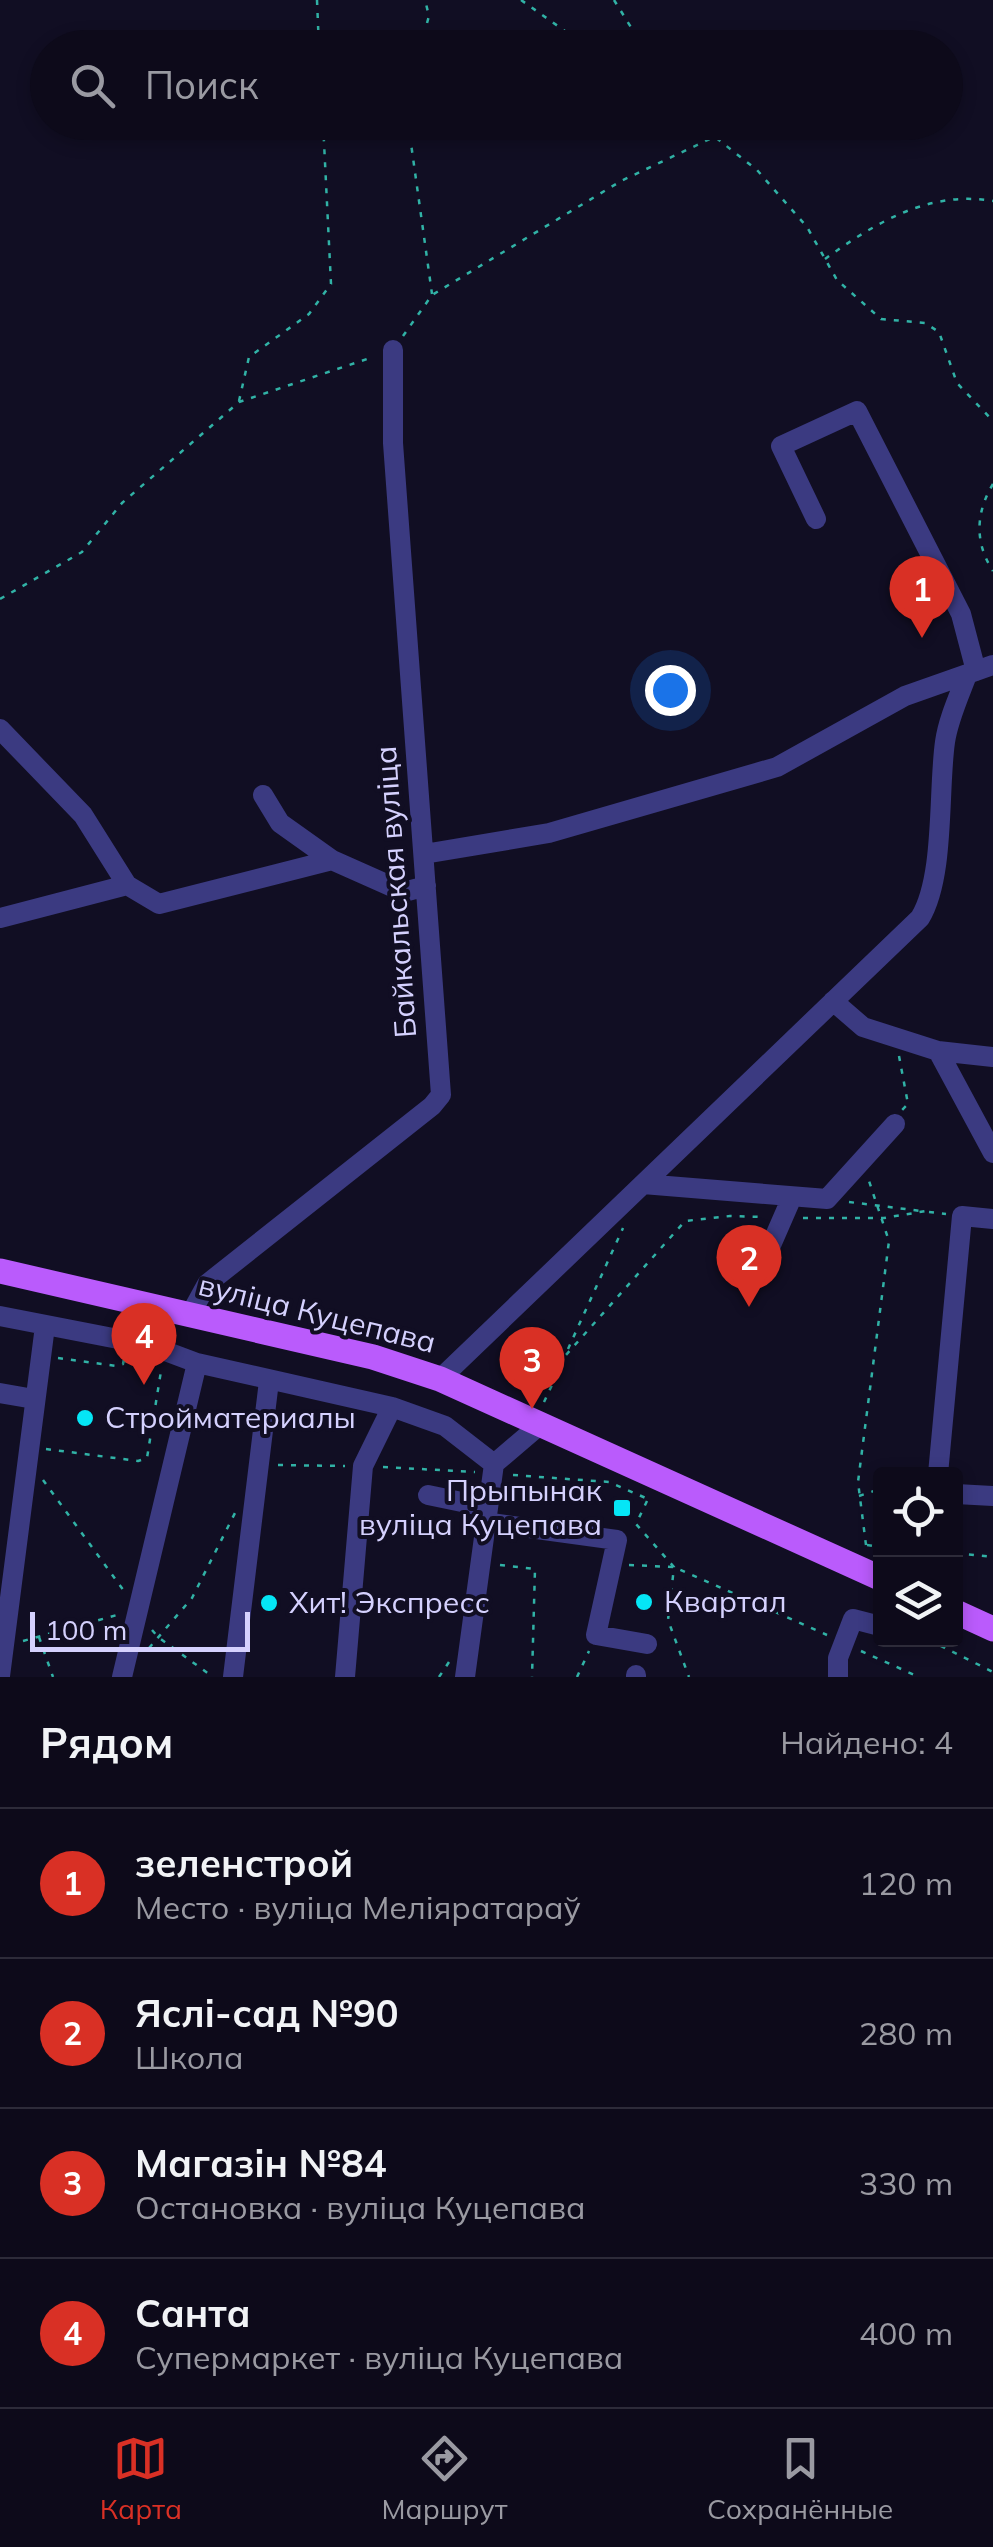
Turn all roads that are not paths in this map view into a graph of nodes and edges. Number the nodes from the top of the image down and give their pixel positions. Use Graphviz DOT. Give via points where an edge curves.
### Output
graph roads {
  1 [pos="393,350"];
  2 [pos="816,519"];
  3 [pos="979,670"];
  4 [pos="0,728"];
  5 [pos="263,795"];
  6 [pos="424,854"];
  7 [pos="332,860"];
  8 [pos="127,885"];
  9 [pos="426,886"];
  10 [pos="0,918"];
  11 [pos="833,1001"];
  12 [pos="938,1051"];
  13 [pos="993,1057"];
  14 [pos="895,1124"];
  15 [pos="993,1153"];
  16 [pos="644,1184"];
  17 [pos="792,1197"];
  18 [pos="993,1219"];
  19 [pos="768,1252"];
  20 [pos="0,1271"];
  21 [pos="157,1307"];
  22 [pos="190,1315"];
  23 [pos="0,1316"];
  24 [pos="45,1326"];
  25 [pos="149,1346"];
  26 [pos="197,1363"];
  27 [pos="440,1379"];
  28 [pos="269,1381"];
  29 [pos="0,1394"];
  30 [pos="34,1399"];
  31 [pos="392,1407"];
  32 [pos="538,1423"];
  33 [pos="939,1467"];
  34 [pos="493,1468"];
  35 [pos="963,1494"];
  36 [pos="428,1495"];
  37 [pos="993,1496"];
  38 [pos="485,1514"];
  39 [pos="873,1575"];
  40 [pos="963,1615"];
  41 [pos="873,1624"];
  42 [pos="993,1629"];
  43 [pos="648,1644"];
  44 [pos="0,1676"];
  45 [pos="122,1677"];
  46 [pos="233,1677"];
  47 [pos="345,1677"];
  48 [pos="465,1677"];
  49 [pos="838,1677"];
  1 -- 6 [label="street, Байкальская вуліца" via="393,444"];
  2 -- 3 [label="street" via="781,446 858,411 961,614"];
  3 -- 6 [label="street" via="905,696 777,767 549,833"];
  3 -- 11 [label="street" via="945,737 930,902"];
  4 -- 8 [label="street" via="83,815"];
  5 -- 7 [label="street" via="280,822"];
  6 -- 9 [label="street, Байкальская вуліца"];
  7 -- 8 [label="street" via="159,904"];
  7 -- 9 [label="street" via="404,892"];
  8 -- 10 [label="street"];
  9 -- 22 [label="street, Байкальская вуліца" via="441,1095 208,1284"];
  11 -- 12 [label="street" via="863,1027"];
  11 -- 16 [label="street"];
  12 -- 13 [label="street"];
  12 -- 15 [label="street"];
  14 -- 17 [label="street" via="828,1199"];
  16 -- 17 [label="street"];
  16 -- 27 [label="street"];
  17 -- 19 [label="street"];
  18 -- 33 [label="street" via="962,1216"];
  20 -- 21 [label="main road, вуліца Куцепава"];
  21 -- 22 [label="main road, вуліца Куцепава"];
  21 -- 25 [label="street"];
  22 -- 27 [label="main road, вуліца Куцепава"];
  23 -- 24 [label="street"];
  24 -- 25 [label="street" via="125,1351"];
  24 -- 30 [label="street"];
  25 -- 26 [label="street"];
  26 -- 28 [label="street"];
  26 -- 45 [label="street"];
  27 -- 32 [label="main road, вуліца Куцепава"];
  28 -- 31 [label="street"];
  28 -- 46 [label="street"];
  29 -- 30 [label="street"];
  30 -- 44 [label="street" via="34,1454"];
  31 -- 34 [label="street" via="445,1426"];
  31 -- 47 [label="street" via="364,1466"];
  32 -- 34 [label="street"];
  32 -- 39 [label="main road, вуліца Куцепава" via="653,1488"];
  34 -- 38 [label="street"];
  35 -- 37 [label="street"];
  36 -- 38 [label="street"];
  38 -- 43 [label="street" via="616,1540 596,1636"];
  38 -- 48 [label="street"];
  40 -- 42 [label="main road"];
  41 -- 49 [label="street" via="853,1619"];
}
